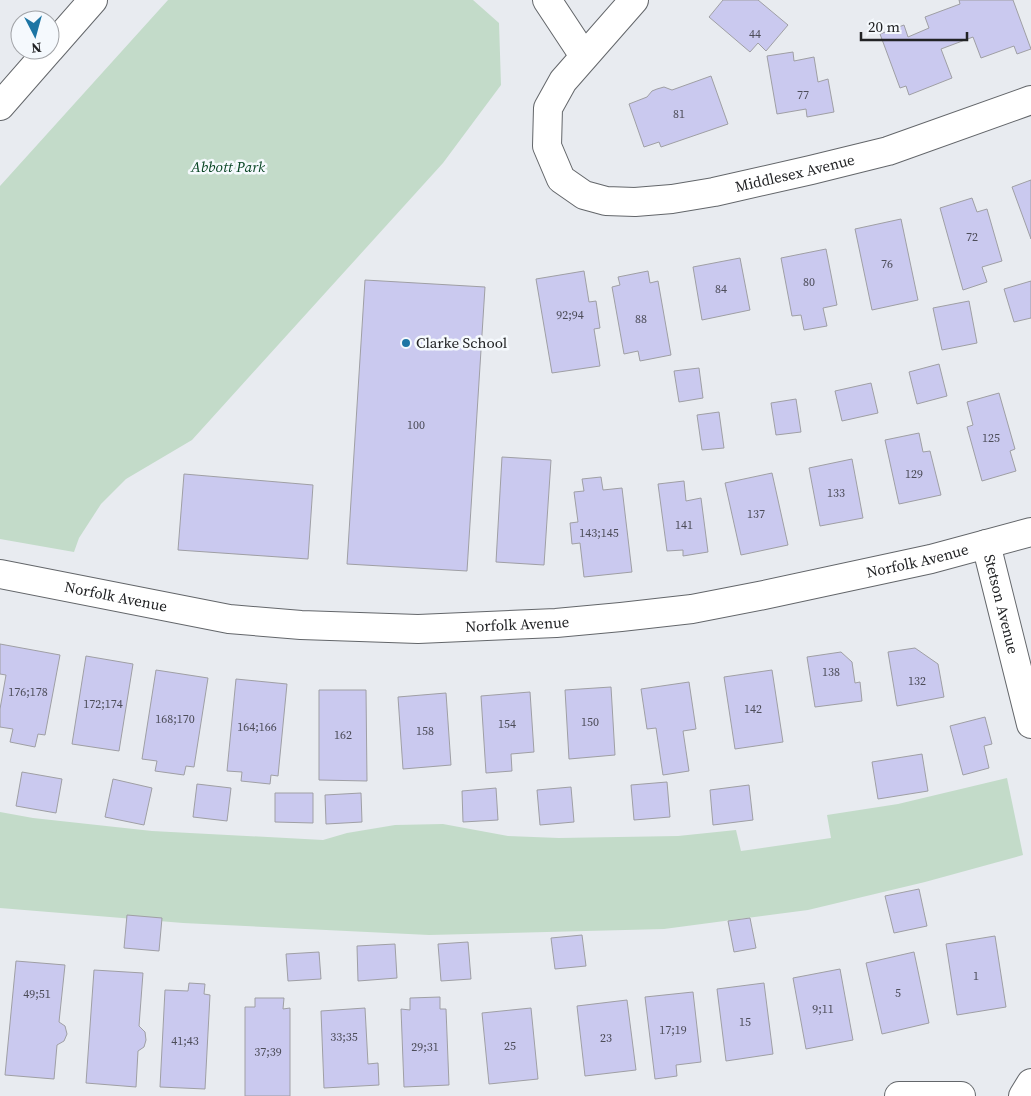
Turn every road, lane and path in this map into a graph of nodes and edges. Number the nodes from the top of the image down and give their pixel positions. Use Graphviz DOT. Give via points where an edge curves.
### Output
graph roads {
  1 [pos="93,0"];
  2 [pos="547,0"];
  3 [pos="634,0"];
  4 [pos="60,38"];
  5 [pos="584,56"];
  6 [pos="41,60"];
  7 [pos="1031,100"];
  8 [pos="0,106"];
  9 [pos="1031,532"];
  10 [pos="986,544"];
  11 [pos="0,574"];
  12 [pos="1031,724"];
  13 [pos="1031,1083"];
  14 [pos="899,1096"];
  15 [pos="961,1096"];
  16 [pos="1024,1096"];
  1 -- 4 [label="main road"];
  2 -- 5 [label="main road"];
  3 -- 5 [label="main road"];
  5 -- 7 [label="main road, Middlesex Avenue" via="563,80 548,108 548,146 561,179 584,195 606,201 672,199 811,170 888,151"];
  6 -- 8 [label="main road"];
  9 -- 10 [label="main road, Norfolk Avenue"];
  10 -- 11 [label="main road, Norfolk Avenue" via="849,578 692,609 556,623 418,629 229,619"];
  10 -- 12 [label="main road, Stetson Avenue"];
  13 -- 16 [label="main road"];
  14 -- 15 [label="main road"];
}
